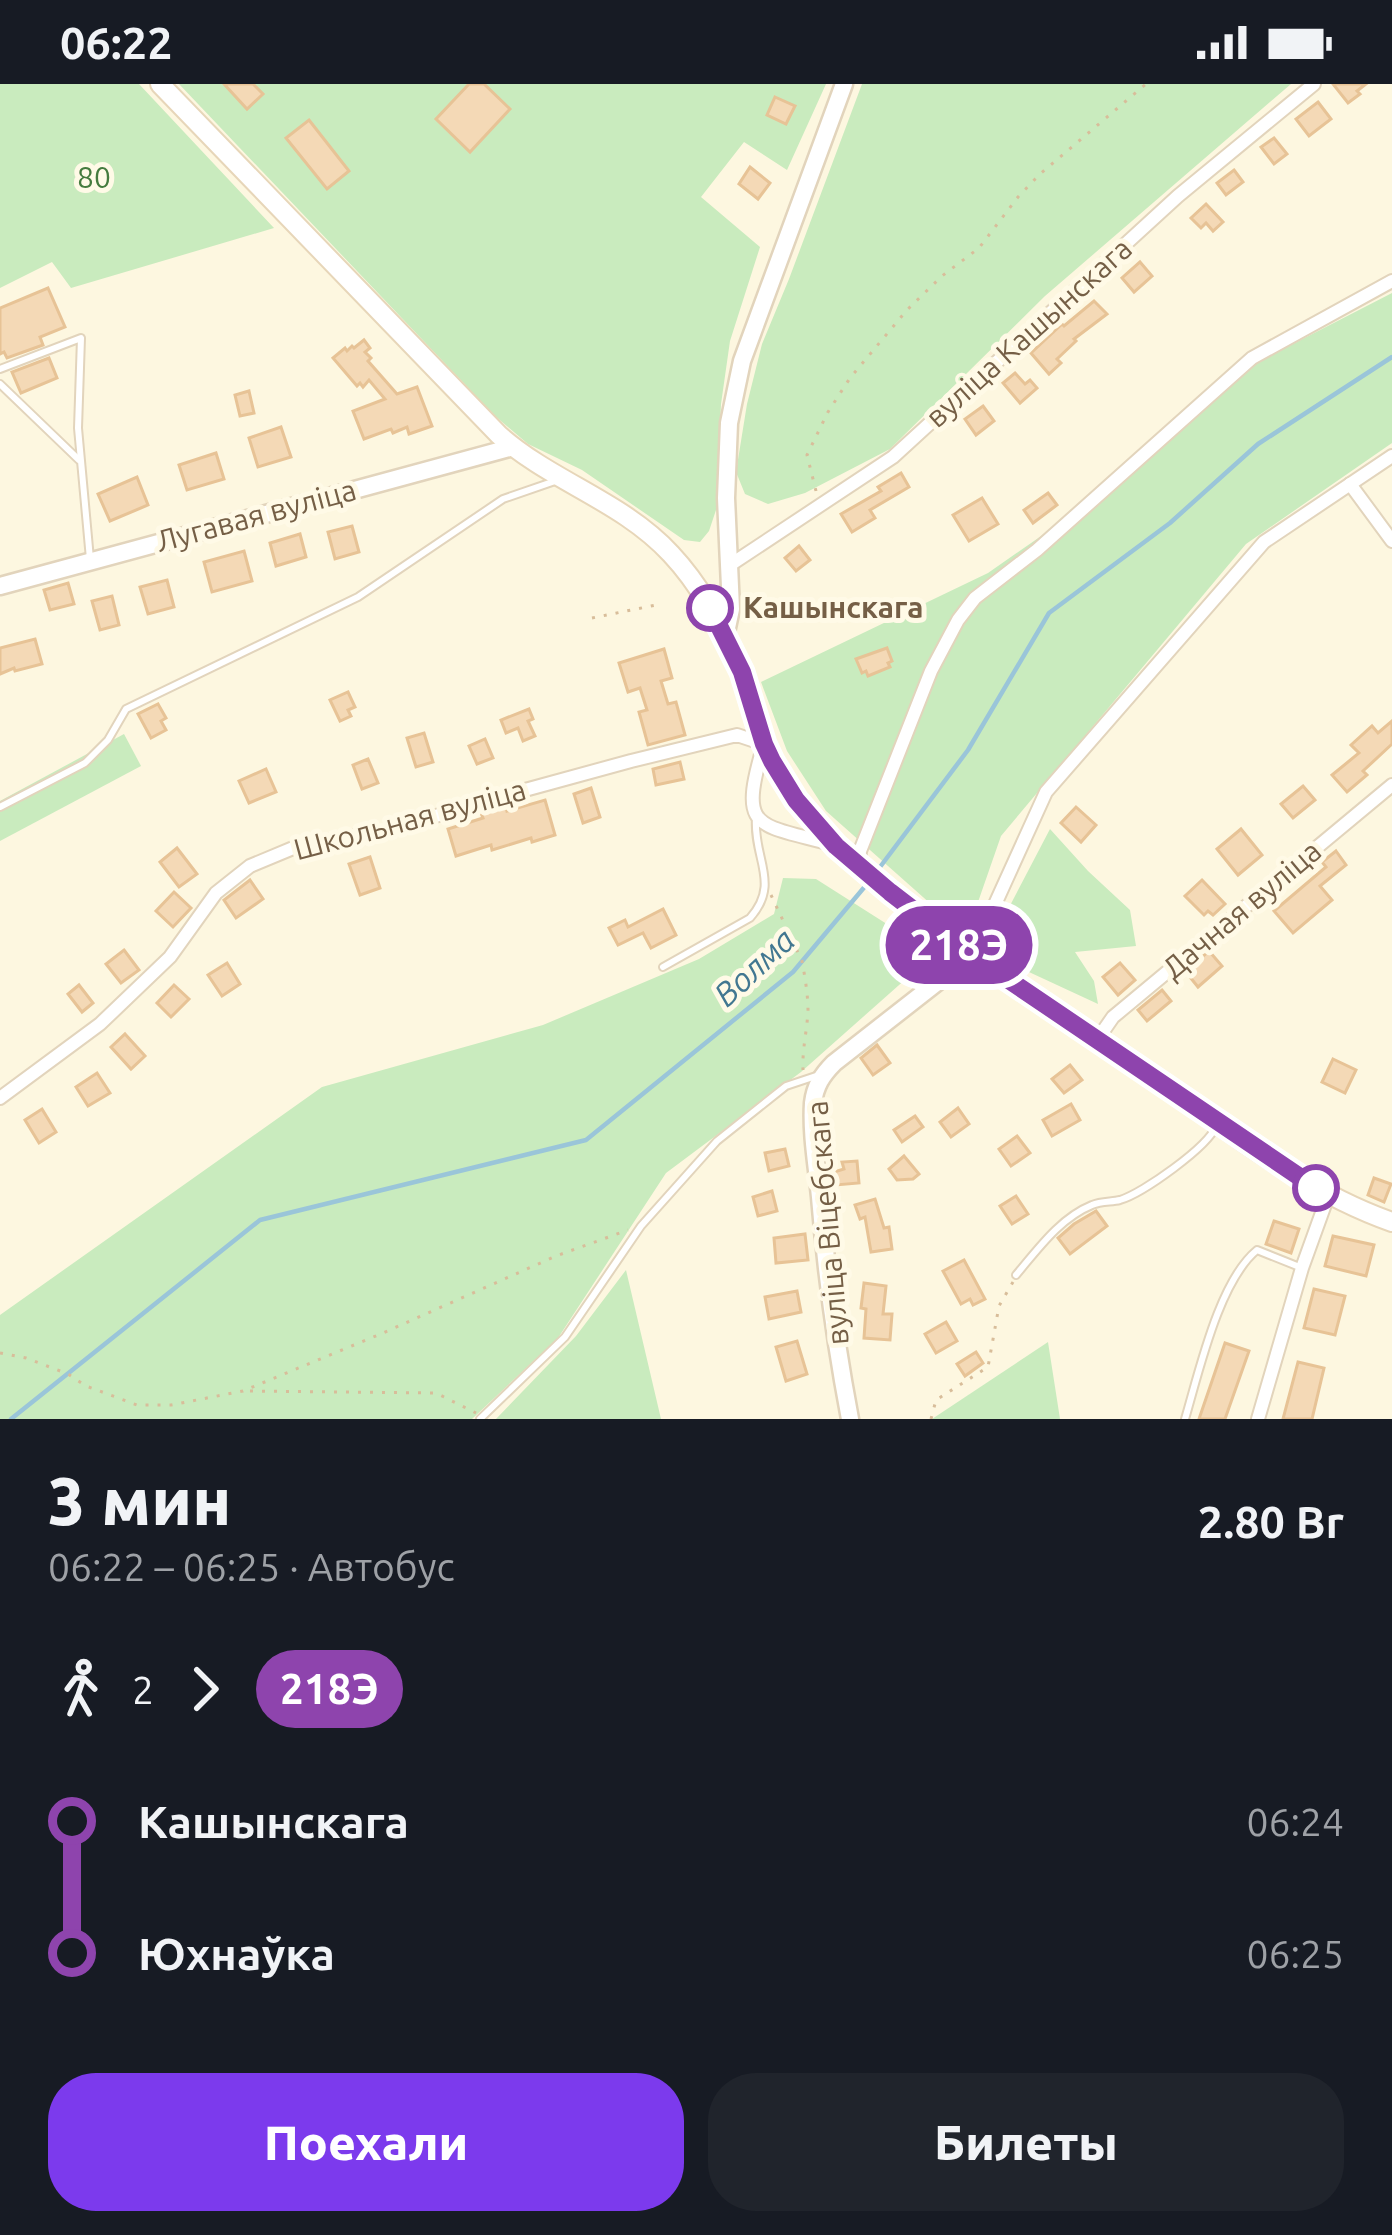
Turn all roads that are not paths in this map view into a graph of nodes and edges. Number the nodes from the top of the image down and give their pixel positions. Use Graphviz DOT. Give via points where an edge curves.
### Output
graph roads {
  1 [pos="160,84"];
  2 [pos="844,84"];
  3 [pos="1314,84"];
  4 [pos="1392,281"];
  5 [pos="0,369"];
  6 [pos="0,384"];
  7 [pos="513,448"];
  8 [pos="1392,456"];
  9 [pos="81,462"];
  10 [pos="561,478"];
  11 [pos="1350,484"];
  12 [pos="1392,541"];
  13 [pos="90,561"];
  14 [pos="730,565"];
  15 [pos="0,586"];
  16 [pos="725,637"];
  17 [pos="754,711"];
  18 [pos="737,735"];
  19 [pos="764,744"];
  20 [pos="1392,785"];
  21 [pos="0,807"];
  22 [pos="756,818"];
  23 [pos="836,846"];
  24 [pos="859,866"];
  25 [pos="972,955"];
  26 [pos="663,967"];
  27 [pos="1097,1040"];
  28 [pos="823,1074"];
  29 [pos="0,1098"];
  30 [pos="1218,1122"];
  31 [pos="1328,1196"];
  32 [pos="1392,1222"];
  33 [pos="1302,1268"];
  34 [pos="1016,1275"];
  35 [pos="482,1418"];
  36 [pos="850,1419"];
  37 [pos="1185,1419"];
  38 [pos="1258,1419"];
  1 -- 7 [label="main road"];
  2 -- 14 [label="street" via="742,361 730,423"];
  3 -- 14 [label="street, вуліца Кашынскага" via="1178,196 893,457"];
  4 -- 24 [label="street" via="1252,358 975,598 931,671"];
  5 -- 9 [label="lane" via="81,338"];
  6 -- 9 [label="lane"];
  7 -- 10 [label="main road"];
  7 -- 13 [label="street, Лугавая вуліца"];
  8 -- 11 [label="street"];
  9 -- 13 [label="lane"];
  10 -- 16 [label="main road" via="650,532 689,574"];
  10 -- 21 [label="lane" via="502,499 358,598 126,710 85,763"];
  11 -- 12 [label="street"];
  11 -- 25 [label="street" via="1264,542 1046,792"];
  13 -- 15 [label="street, Лугавая вуліца"];
  14 -- 16 [label="street"];
  16 -- 17 [label="main road"];
  17 -- 18 [label="street"];
  17 -- 19 [label="main road"];
  18 -- 19 [label="street"];
  18 -- 29 [label="street, Школьная вуліца" via="392,830 298,846 250,866 216,893 170,957 100,1024"];
  19 -- 22 [label="street" via="753,779"];
  19 -- 23 [label="main road" via="796,800"];
  20 -- 27 [label="street, Дачная вуліца" via="1113,1017"];
  22 -- 23 [label="street"];
  22 -- 26 [label="lane" via="767,889 760,908"];
  23 -- 24 [label="main road"];
  24 -- 25 [label="main road"];
  25 -- 27 [label="main road"];
  25 -- 28 [label="street, вуліца Віцебскага"];
  27 -- 30 [label="main road"];
  28 -- 35 [label="lane" via="786,1086 717,1141 641,1226 565,1337"];
  28 -- 36 [label="street, вуліца Віцебскага" via="814,1140"];
  30 -- 31 [label="main road"];
  30 -- 34 [label="lane" via="1178,1165 1053,1231"];
  31 -- 32 [label="main road"];
  31 -- 33 [label="street"];
  33 -- 37 [label="lane" via="1257,1250 1245,1260 1213,1326"];
  33 -- 38 [label="street"];
}
